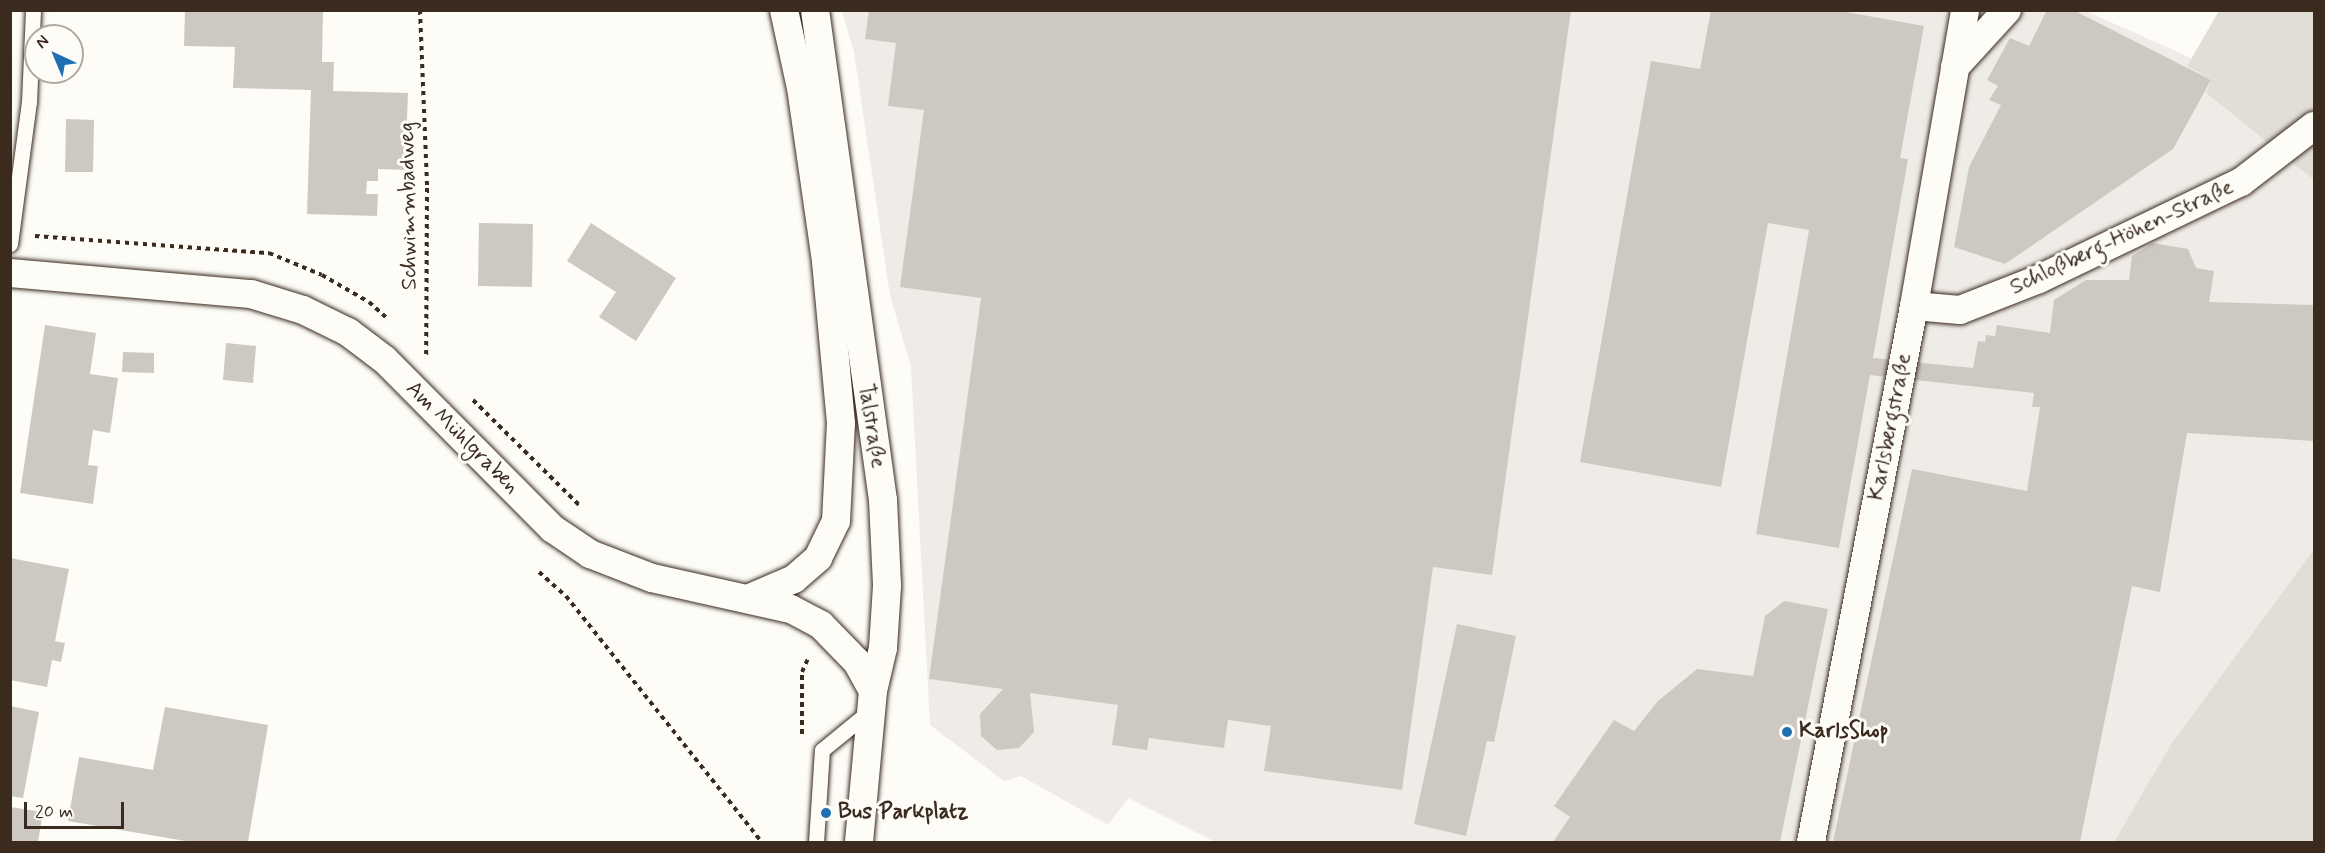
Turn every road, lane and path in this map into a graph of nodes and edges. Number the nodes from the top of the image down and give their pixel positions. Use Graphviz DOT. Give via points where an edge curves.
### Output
graph roads {
  1 [pos="33,10"];
  2 [pos="420,10"];
  3 [pos="784,10"];
  4 [pos="815,10"];
  5 [pos="1965,10"];
  6 [pos="2007,10"];
  7 [pos="1955,67"];
  8 [pos="2314,126"];
  9 [pos="10,244"];
  10 [pos="10,273"];
  11 [pos="1914,306"];
  12 [pos="425,401"];
  13 [pos="538,572"];
  14 [pos="752,597"];
  15 [pos="821,625"];
  16 [pos="872,700"];
  17 [pos="801,747"];
  18 [pos="762,843"];
  19 [pos="816,843"];
  20 [pos="859,843"];
  21 [pos="1811,843"];
  1 -- 9 [label="lane" via="29,102"];
  2 -- 12 [label="path, Schwimmbadweg" via="427,188"];
  3 -- 14 [label="street, Talstraße" via="801,88 826,261 841,423 836,521 815,564"];
  4 -- 16 [label="street, Talstraße" via="883,500 887,586 883,648"];
  5 -- 7 [label="street, Karlsbergstraße"];
  6 -- 7 [label="street"];
  7 -- 11 [label="street, Karlsbergstraße"];
  8 -- 11 [label="street, Schloßberg-Höhen-Straße" via="2241,182 2039,279 1960,310"];
  10 -- 12 [label="street, Am Mühlgraben" via="251,294 348,332 385,360"];
  11 -- 21 [label="street, Karlsbergstraße"];
  12 -- 14 [label="street, Am Mühlgraben" via="553,529 590,554 652,578 707,593"];
  13 -- 18 [label="path" via="566,596"];
  14 -- 15 [label="street, Am Mühlgraben" via="791,609"];
  15 -- 16 [label="street, Am Mühlgraben" via="857,662"];
  15 -- 17 [label="path" via="802,672"];
  16 -- 19 [label="lane" via="822,750"];
  16 -- 20 [label="street, Talstraße"];
}
